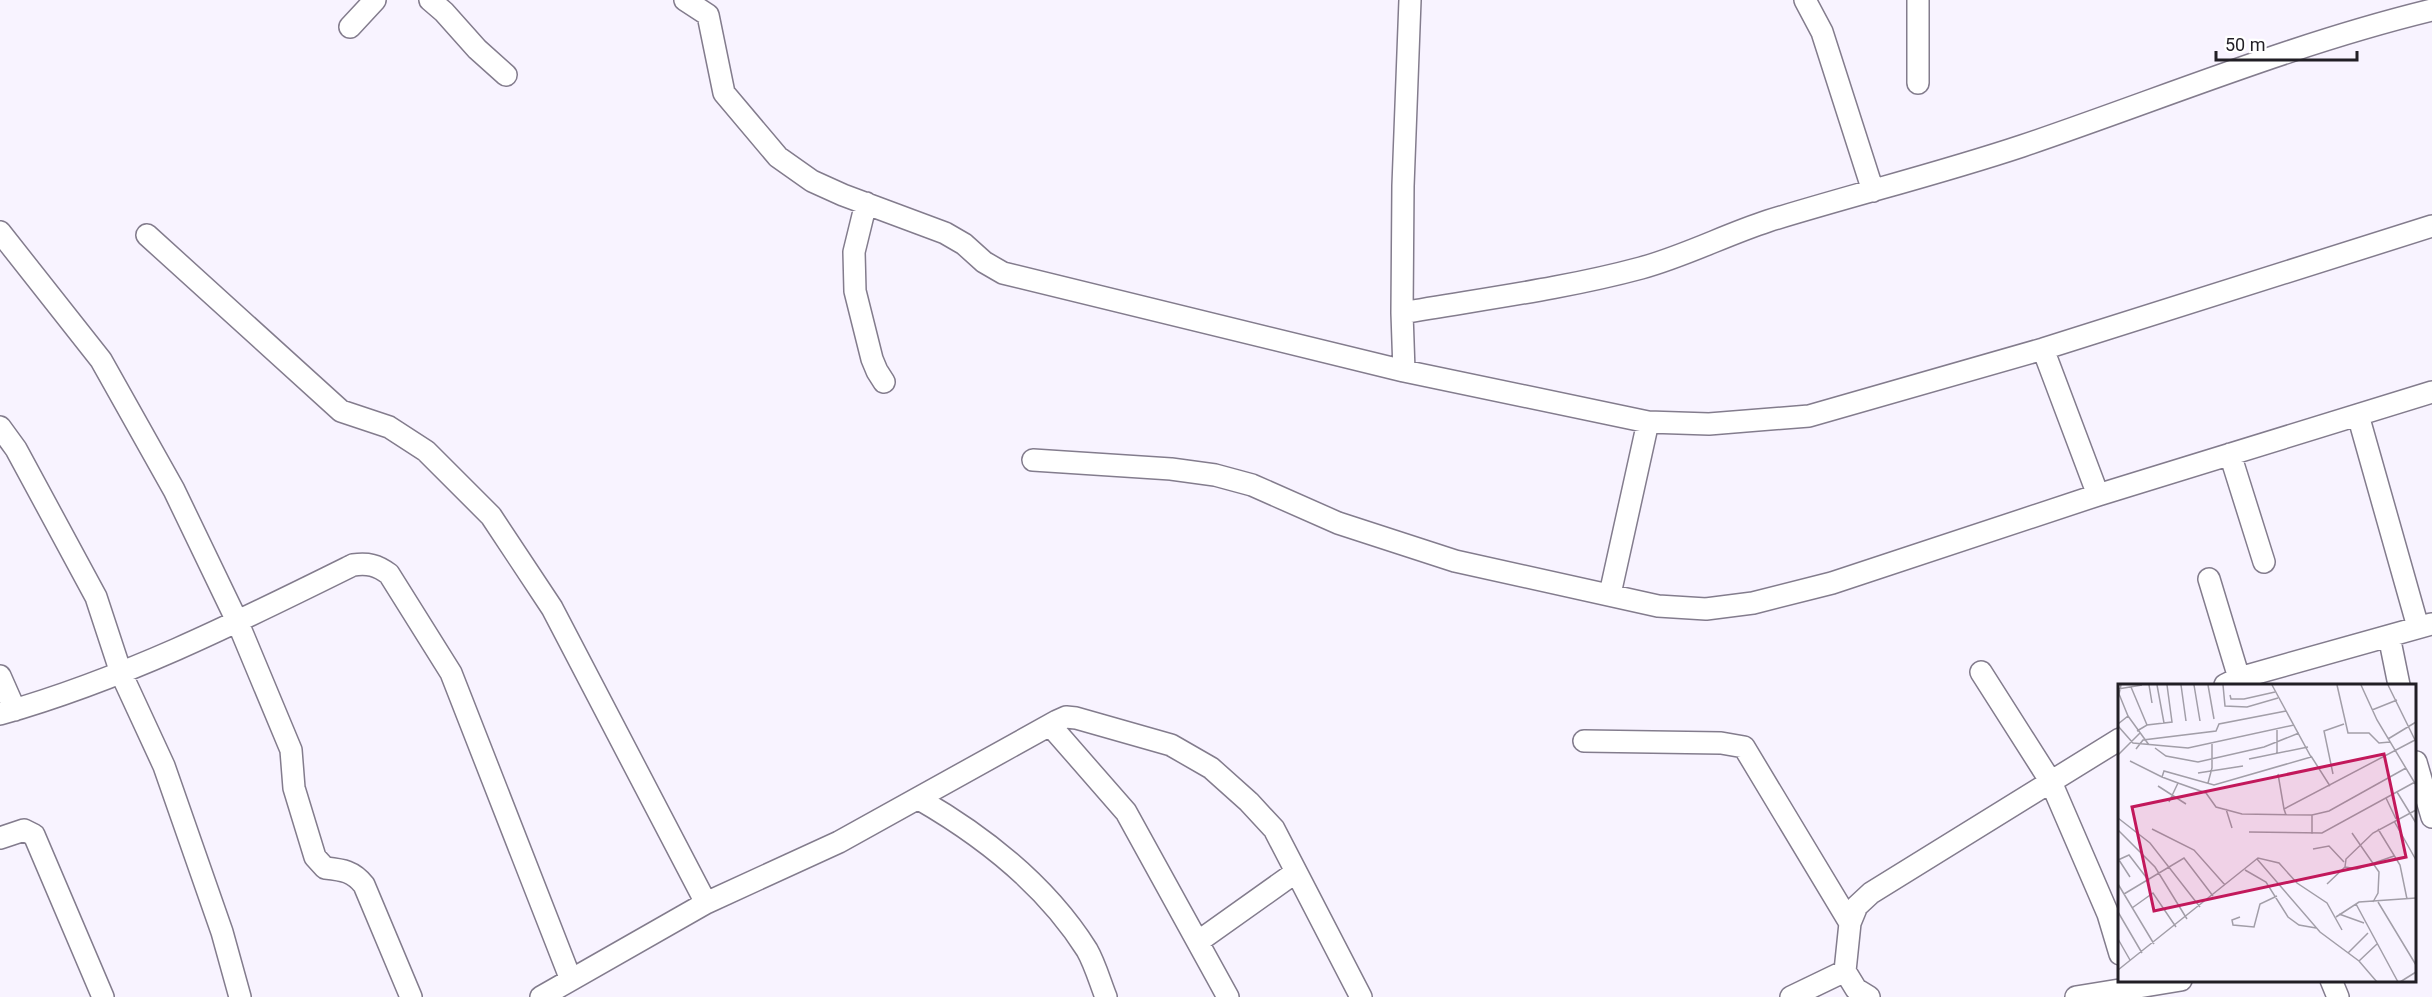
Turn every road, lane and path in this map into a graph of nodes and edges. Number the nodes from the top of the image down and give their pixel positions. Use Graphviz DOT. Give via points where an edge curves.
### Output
graph roads {
  1 [pos="375,0"];
  2 [pos="430,0"];
  3 [pos="685,0"];
  4 [pos="1410,0"];
  5 [pos="1805,0"];
  6 [pos="1918,0"];
  7 [pos="2432,10"];
  8 [pos="350,27"];
  9 [pos="506,75"];
  10 [pos="1918,83"];
  11 [pos="1873,191"];
  12 [pos="866,203"];
  13 [pos="2432,226"];
  14 [pos="0,232"];
  15 [pos="147,235"];
  16 [pos="1402,313"];
  17 [pos="2043,349"];
  18 [pos="1404,371"];
  19 [pos="884,382"];
  20 [pos="2432,392"];
  21 [pos="2358,415"];
  22 [pos="1648,422"];
  23 [pos="0,427"];
  24 [pos="2230,454"];
  25 [pos="1033,460"];
  26 [pos="2098,495"];
  27 [pos="2264,562"];
  28 [pos="2209,579"];
  29 [pos="1610,594"];
  30 [pos="238,623"];
  31 [pos="2425,625"];
  32 [pos="2389,636"];
  33 [pos="1981,672"];
  34 [pos="121,674"];
  35 [pos="0,676"];
  36 [pos="2232,682"];
  37 [pos="2399,684"];
  38 [pos="8,712"];
  39 [pos="1050,725"];
  40 [pos="2118,740"];
  41 [pos="1584,741"];
  42 [pos="2417,768"];
  43 [pos="2051,782"];
  44 [pos="919,799"];
  45 [pos="2432,817"];
  46 [pos="0,838"];
  47 [pos="1296,872"];
  48 [pos="706,903"];
  49 [pos="1850,922"];
  50 [pos="1199,941"];
  51 [pos="2118,947"];
  52 [pos="1845,970"];
  53 [pos="571,981"];
  54 [pos="2175,982"];
  55 [pos="2331,982"];
  56 [pos="2130,989"];
  57 [pos="103,997"];
  58 [pos="240,997"];
  59 [pos="411,997"];
  60 [pos="541,997"];
  61 [pos="1106,997"];
  62 [pos="1228,997"];
  63 [pos="1361,997"];
  64 [pos="1791,997"];
  65 [pos="1869,997"];
  66 [pos="2076,997"];
  67 [pos="2338,997"];
  1 -- 8 [label="street"];
  2 -- 9 [label="street"];
  3 -- 12 [label="street" via="708,15 724,93 778,157 812,181"];
  4 -- 16 [label="street"];
  5 -- 11 [label="street" via="1822,32"];
  6 -- 10 [label="street"];
  7 -- 11 [label="street" via="2241,67 2022,146"];
  11 -- 16 [label="street" via="1765,222 1634,270 1524,294"];
  12 -- 18 [label="street" via="945,233 1003,273"];
  12 -- 19 [label="street" via="854,252 855,291 872,359"];
  13 -- 17 [label="street"];
  14 -- 30 [label="street" via="101,360 174,489"];
  15 -- 48 [label="street" via="341,411 389,427 426,451 491,516 552,608"];
  16 -- 18 [label="street"];
  17 -- 22 [label="street" via="1809,416 1719,423"];
  17 -- 26 [label="street"];
  18 -- 22 [label="street"];
  20 -- 21 [label="street"];
  21 -- 24 [label="street"];
  21 -- 31 [label="street"];
  22 -- 29 [label="street"];
  23 -- 34 [label="street" via="16,449 96,597"];
  24 -- 26 [label="street"];
  24 -- 27 [label="street"];
  25 -- 29 [label="street" via="1215,475 1252,485 1338,523 1455,561"];
  26 -- 29 [label="street" via="1832,583 1753,603 1706,609 1658,606"];
  28 -- 36 [label="street"];
  30 -- 34 [label="street"];
  30 -- 53 [label="street" via="353,565 378,566 389,574 451,673"];
  30 -- 59 [label="street" via="291,750 294,788 315,857 325,868 356,875 364,885"];
  31 -- 32 [label="street"];
  32 -- 36 [label="street"];
  32 -- 37 [label="street"];
  33 -- 43 [label="street"];
  34 -- 38 [label="street"];
  34 -- 58 [label="street" via="164,766 222,932"];
  35 -- 38 [label="street"];
  39 -- 44 [label="street"];
  39 -- 47 [label="street" via="1066,717 1095,723 1171,745 1211,768 1274,829"];
  39 -- 50 [label="street" via="1126,812"];
  40 -- 43 [label="street"];
  41 -- 49 [label="street" via="1721,743 1744,747"];
  42 -- 45 [label="street"];
  43 -- 49 [label="street" via="1870,893 1857,906"];
  43 -- 51 [label="street" via="2108,914"];
  44 -- 48 [label="street" via="838,842"];
  44 -- 61 [label="street" via="980,838 1053,903 1088,951"];
  46 -- 57 [label="street" via="24,830 34,835"];
  47 -- 50 [label="street"];
  47 -- 63 [label="street"];
  48 -- 53 [label="street"];
  49 -- 52 [label="street"];
  50 -- 62 [label="street"];
  52 -- 64 [label="street"];
  52 -- 65 [label="street" via="1856,989"];
  53 -- 60 [label="street"];
  54 -- 56 [label="street"];
  55 -- 67 [label="street"];
  56 -- 66 [label="street"];
}
